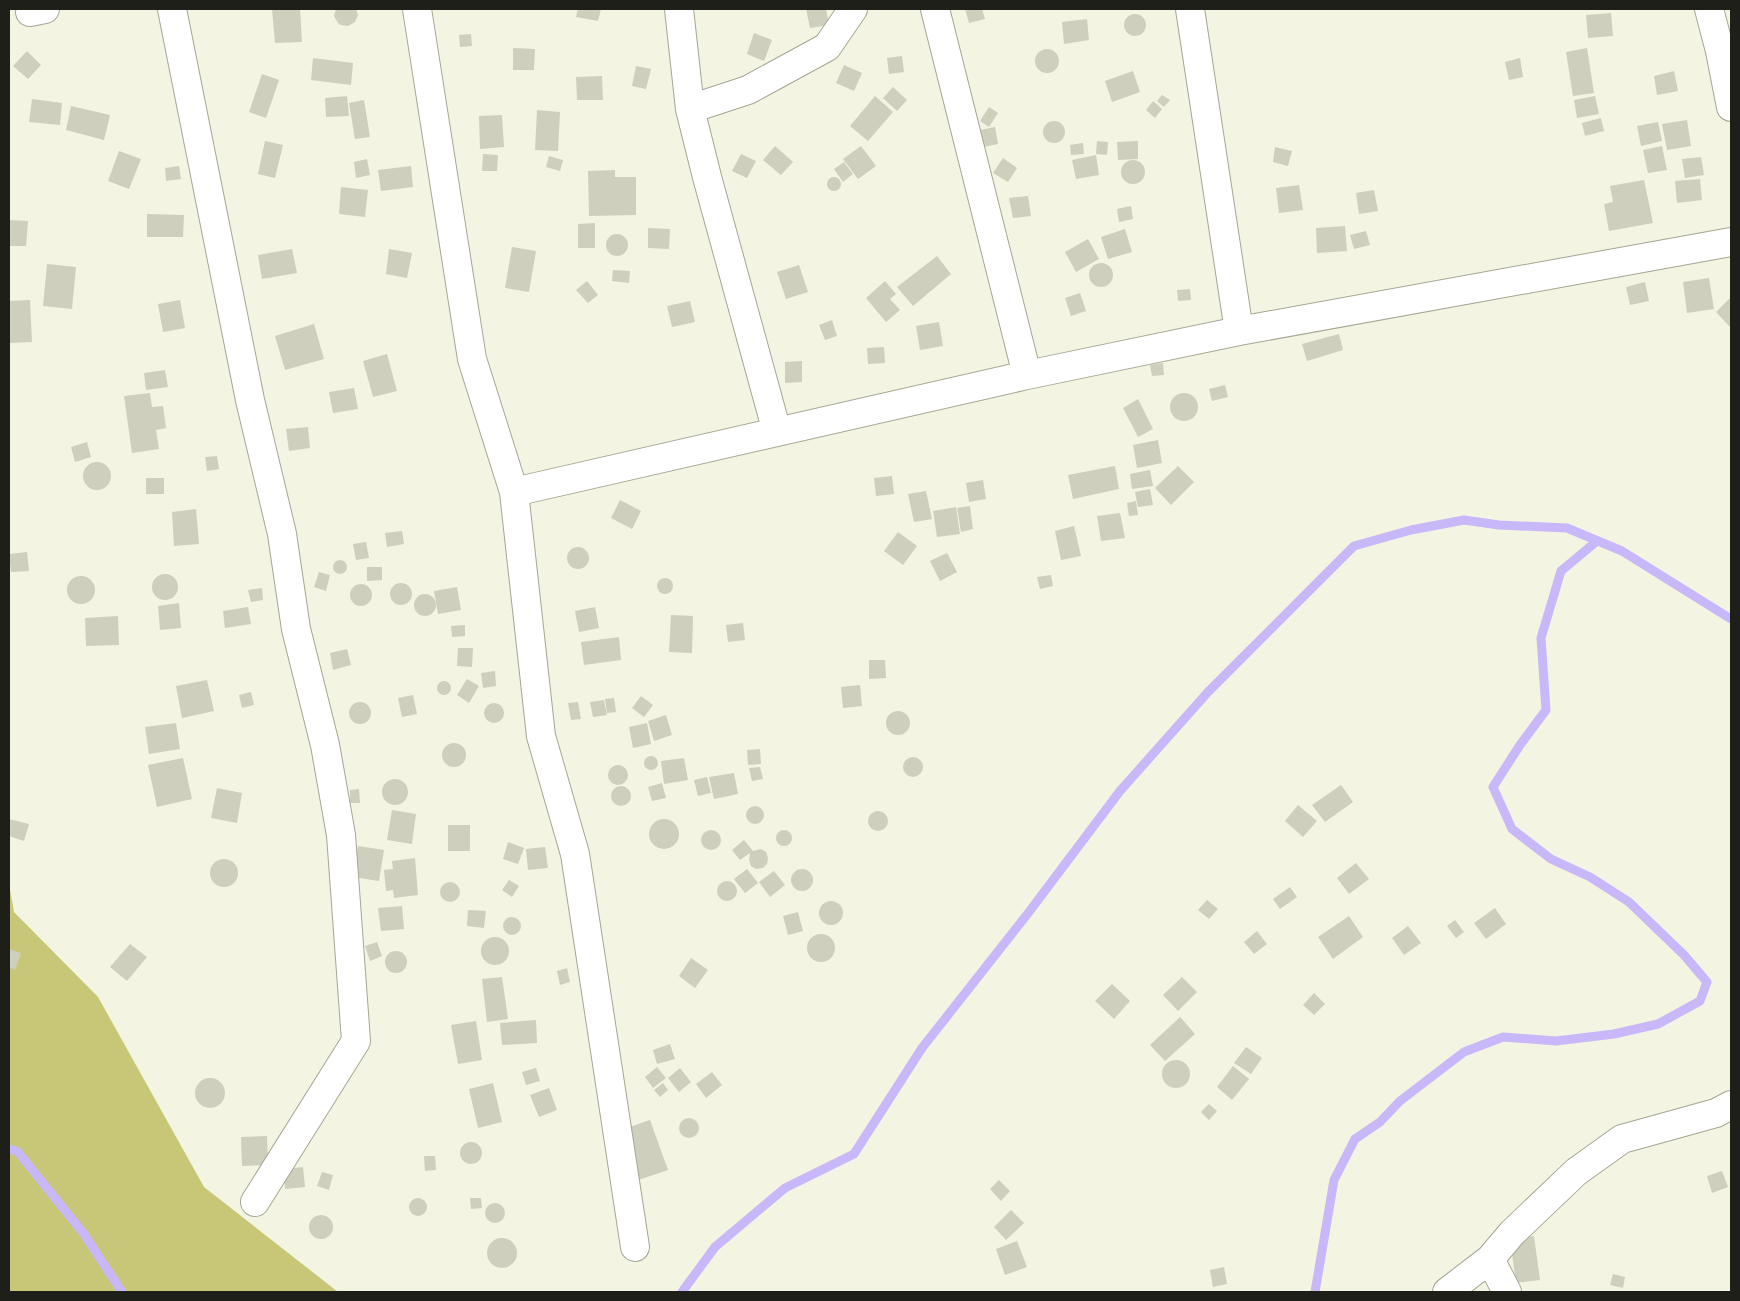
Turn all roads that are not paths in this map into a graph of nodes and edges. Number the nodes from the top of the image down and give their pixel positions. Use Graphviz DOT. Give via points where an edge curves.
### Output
graph roads {
  1 [pos="172,9"];
  2 [pos="417,9"];
  3 [pos="679,9"];
  4 [pos="853,9"];
  5 [pos="935,9"];
  6 [pos="1190,9"];
  7 [pos="1709,9"];
  8 [pos="1726,51"];
  9 [pos="1731,106"];
  10 [pos="690,109"];
  11 [pos="1731,242"];
  12 [pos="1239,331"];
  13 [pos="1026,374"];
  14 [pos="777,432"];
  15 [pos="514,492"];
  16 [pos="1731,1105"];
  17 [pos="255,1202"];
  18 [pos="635,1247"];
  19 [pos="1490,1258"];
  20 [pos="1447,1292"];
  21 [pos="1507,1292"];
  1 -- 17 [label="street" via="250,400 282,534 296,629 327,754 341,835 356,1032 356,1041"];
  2 -- 15 [label="street" via="472,359"];
  3 -- 10 [label="street"];
  4 -- 10 [label="street" via="827,47 748,90"];
  5 -- 13 [label="street"];
  6 -- 12 [label="street"];
  7 -- 8 [label="street"];
  8 -- 9 [label="street"];
  10 -- 14 [label="street"];
  11 -- 12 [label="street"];
  12 -- 13 [label="street"];
  13 -- 14 [label="street"];
  14 -- 15 [label="street"];
  15 -- 18 [label="street" via="542,736 575,854"];
  16 -- 19 [label="street" via="1716,1113 1622,1139 1576,1172"];
  19 -- 20 [label="street"];
  19 -- 21 [label="street"];
}
